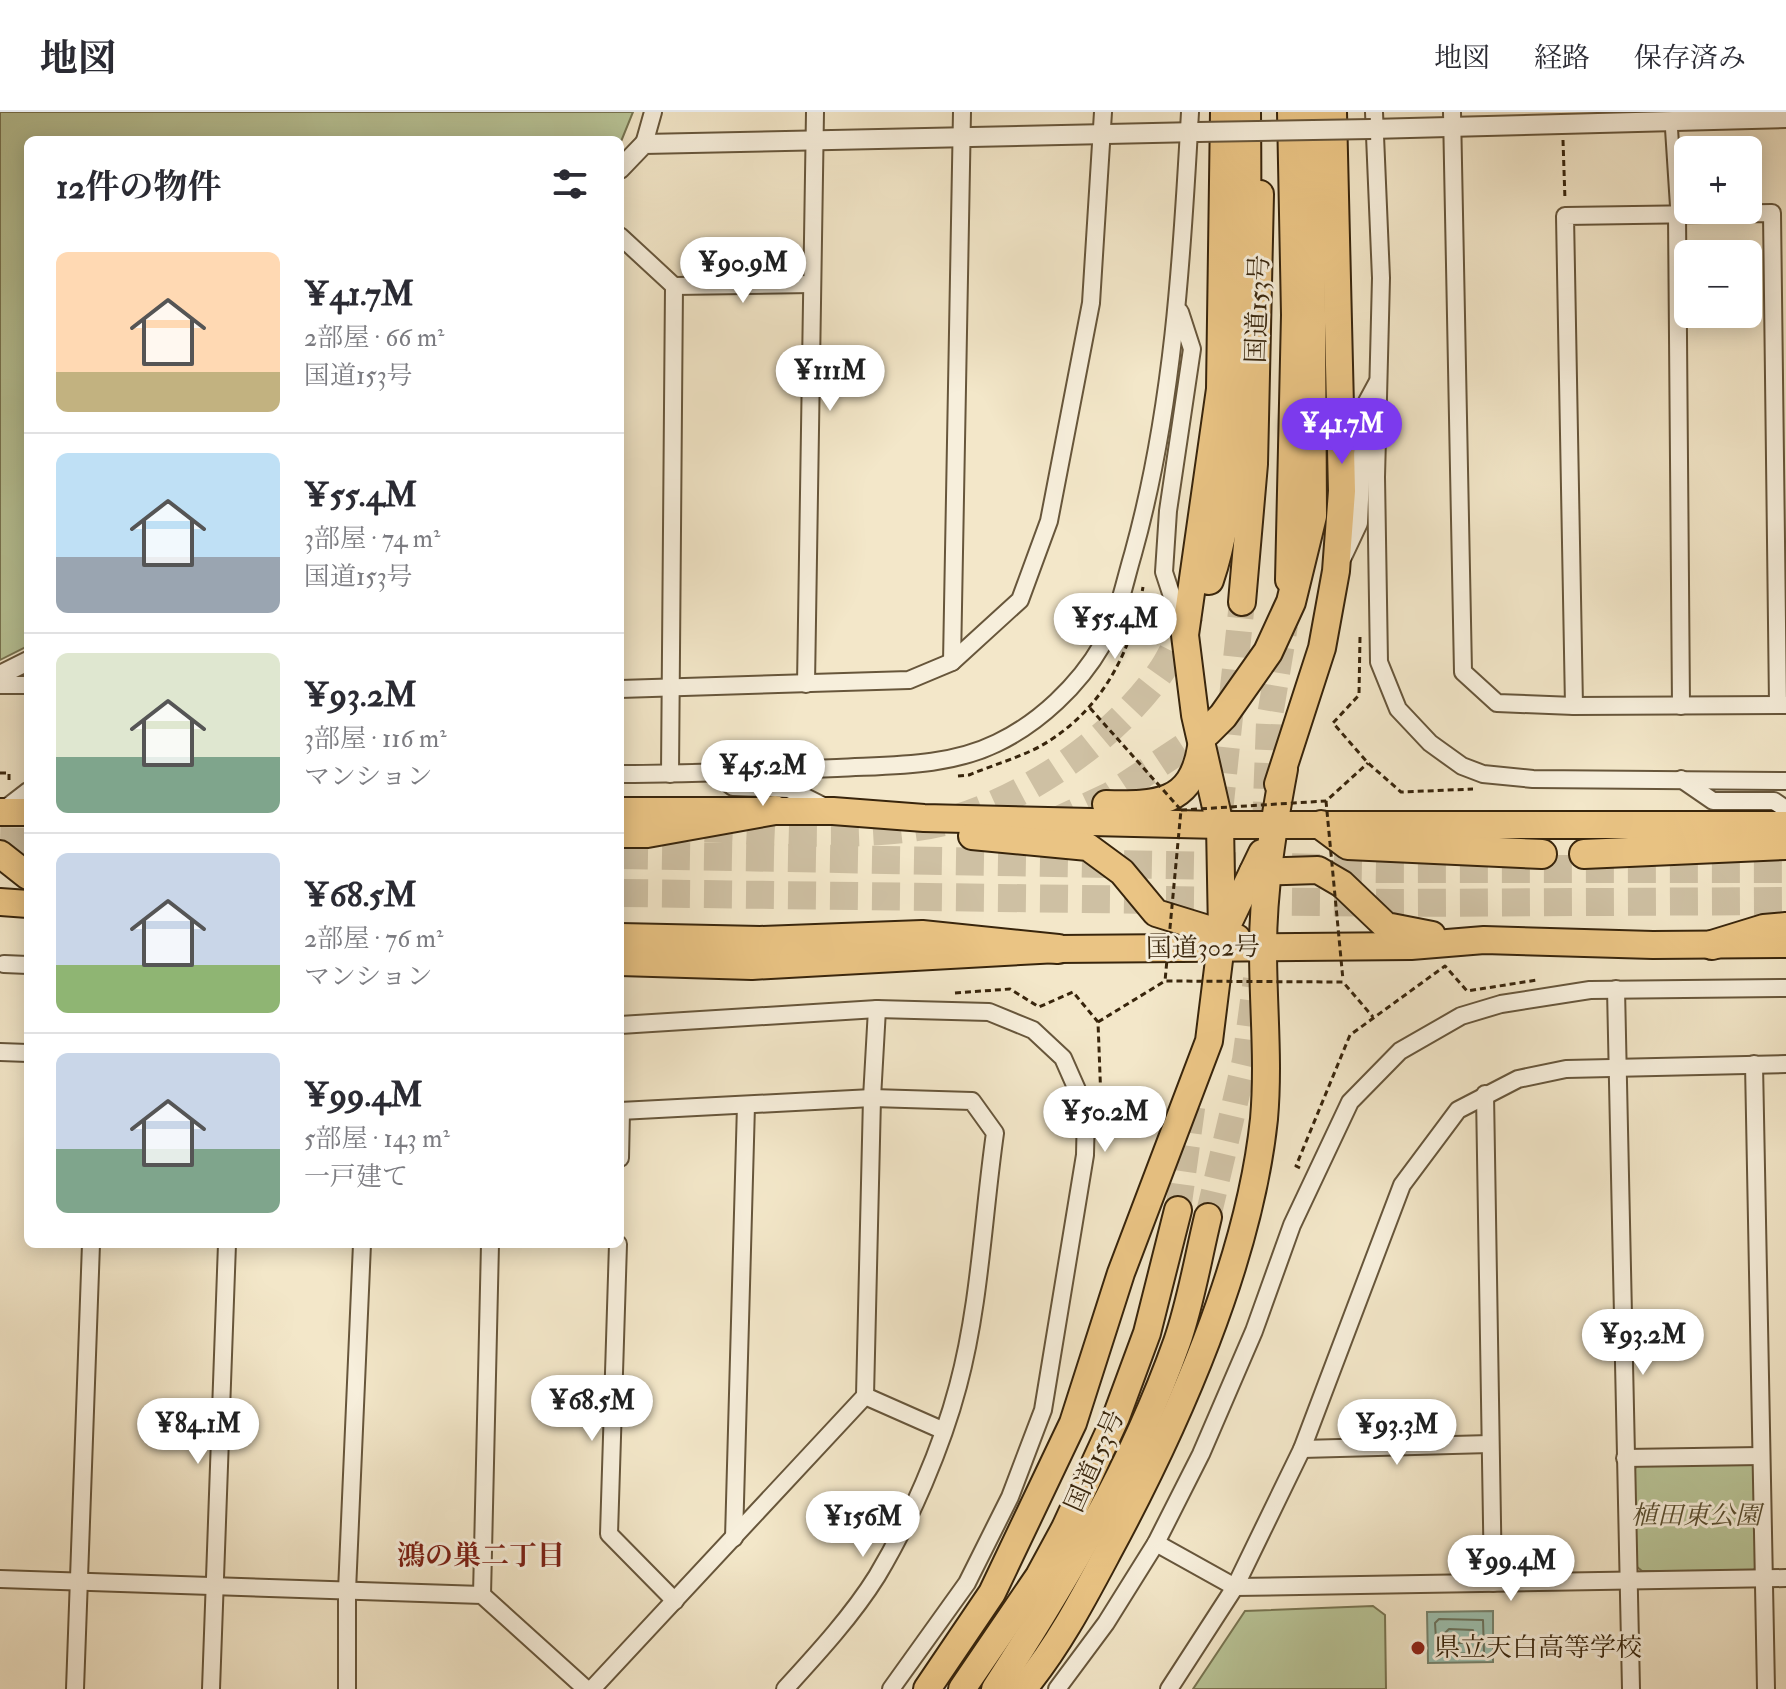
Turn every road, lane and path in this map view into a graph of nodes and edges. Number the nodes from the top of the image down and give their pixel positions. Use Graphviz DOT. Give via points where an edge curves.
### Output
graph roads {
  1 [pos="653,112"];
  2 [pos="815,112"];
  3 [pos="962,112"];
  4 [pos="1103,112"];
  5 [pos="1190,112"];
  6 [pos="1224,112"];
  7 [pos="1246,112"];
  8 [pos="1258,112"];
  9 [pos="1291,112"];
  10 [pos="1310,112"];
  11 [pos="1333,112"];
  12 [pos="1739,116"];
  13 [pos="1596,117"];
  14 [pos="1786,118"];
  15 [pos="1452,119"];
  16 [pos="1671,121"];
  17 [pos="1374,123"];
  18 [pos="1563,124"];
  19 [pos="1194,132"];
  20 [pos="1102,134"];
  21 [pos="962,137"];
  22 [pos="815,140"];
  23 [pos="644,144"];
  24 [pos="624,165"];
  25 [pos="1674,168"];
  26 [pos="1762,213"];
  27 [pos="1674,214"];
  28 [pos="1565,216"];
  29 [pos="1677,224"];
  30 [pos="624,240"];
  31 [pos="812,284"];
  32 [pos="674,286"];
  33 [pos="1178,307"];
  34 [pos="1379,378"];
  35 [pos="1781,413"];
  36 [pos="1336,571"];
  37 [pos="1209,580"];
  38 [pos="1242,602"];
  39 [pos="1289,602"];
  40 [pos="1360,624"];
  41 [pos="1185,635"];
  42 [pos="952,662"];
  43 [pos="24,663"];
  44 [pos="0,675"];
  45 [pos="806,684"];
  46 [pos="0,685"];
  47 [pos="24,685"];
  48 [pos="624,689"];
  49 [pos="671,689"];
  50 [pos="1782,705"];
  51 [pos="1574,706"];
  52 [pos="1681,706"];
  53 [pos="1090,708"];
  54 [pos="1204,738"];
  55 [pos="1368,763"];
  56 [pos="0,773"];
  57 [pos="624,774"];
  58 [pos="670,774"];
  59 [pos="716,774"];
  60 [pos="1680,779"];
  61 [pos="1786,781"];
  62 [pos="1482,789"];
  63 [pos="24,793"];
  64 [pos="3,804"];
  65 [pos="1786,809"];
  66 [pos="775,810"];
  67 [pos="1181,810"];
  68 [pos="24,811"];
  69 [pos="624,811"];
  70 [pos="839,812"];
  71 [pos="924,818"];
  72 [pos="1293,822"];
  73 [pos="1220,825"];
  74 [pos="1786,825"];
  75 [pos="624,833"];
  76 [pos="1786,845"];
  77 [pos="0,854"];
  78 [pos="1542,854"];
  79 [pos="1580,854"];
  80 [pos="1255,868"];
  81 [pos="24,873"];
  82 [pos="0,902"];
  83 [pos="24,904"];
  84 [pos="1223,907"];
  85 [pos="1786,927"];
  86 [pos="624,938"];
  87 [pos="1214,938"];
  88 [pos="1484,940"];
  89 [pos="1786,944"];
  90 [pos="1712,945"];
  91 [pos="1263,947"];
  92 [pos="1058,949"];
  93 [pos="624,962"];
  94 [pos="4,964"];
  95 [pos="24,965"];
  96 [pos="1546,979"];
  97 [pos="1165,981"];
  98 [pos="1343,982"];
  99 [pos="1786,988"];
  100 [pos="1616,989"];
  101 [pos="951,993"];
  102 [pos="877,1009"];
  103 [pos="1373,1017"];
  104 [pos="1098,1022"];
  105 [pos="624,1025"];
  106 [pos="0,1052"];
  107 [pos="24,1053"];
  108 [pos="1754,1064"];
  109 [pos="1786,1064"];
  110 [pos="1616,1067"];
  111 [pos="1485,1094"];
  112 [pos="872,1098"];
  113 [pos="1101,1102"];
  114 [pos="746,1105"];
  115 [pos="624,1111"];
  116 [pos="1315,1173"];
  117 [pos="1178,1210"];
  118 [pos="1208,1217"];
  119 [pos="91,1248"];
  120 [pos="227,1248"];
  121 [pos="362,1248"];
  122 [pos="490,1248"];
  123 [pos="618,1248"];
  124 [pos="865,1396"];
  125 [pos="942,1430"];
  126 [pos="1490,1444"];
  127 [pos="1302,1449"];
  128 [pos="1761,1456"];
  129 [pos="1625,1458"];
  130 [pos="734,1538"];
  131 [pos="1156,1543"];
  132 [pos="1763,1578"];
  133 [pos="1786,1578"];
  134 [pos="0,1579"];
  135 [pos="1628,1582"];
  136 [pos="1493,1583"];
  137 [pos="77,1584"];
  138 [pos="213,1585"];
  139 [pos="1235,1587"];
  140 [pos="347,1591"];
  141 [pos="482,1595"];
  142 [pos="675,1601"];
  143 [pos="75,1689"];
  144 [pos="211,1689"];
  145 [pos="347,1689"];
  146 [pos="586,1689"];
  147 [pos="592,1689"];
  148 [pos="785,1689"];
  149 [pos="891,1689"];
  150 [pos="927,1689"];
  151 [pos="962,1689"];
  152 [pos="995,1689"];
  153 [pos="1023,1689"];
  154 [pos="1057,1689"];
  155 [pos="1169,1689"];
  156 [pos="1631,1689"];
  157 [pos="1766,1689"];
  1 -- 23 [label="street"];
  2 -- 22 [label="street"];
  3 -- 21 [label="street"];
  4 -- 20 [label="street"];
  5 -- 19 [label="street"];
  6 -- 41 [label="highway" via="1220,389"];
  7 -- 37 [label="highway" via="1243,368 1226,510"];
  8 -- 38 [label="highway, 国道153号" via="1254,464"];
  9 -- 39 [label="highway, 国道153号" via="1295,315"];
  10 -- 54 [label="highway" via="1312,516 1291,602 1268,652"];
  11 -- 36 [label="highway" via="1342,491"];
  12 -- 14 [label="street"];
  12 -- 16 [label="street"];
  13 -- 16 [label="street"];
  13 -- 18 [label="street"];
  15 -- 17 [label="street"];
  15 -- 18 [label="street"];
  15 -- 51 [label="street" via="1463,672 1497,703"];
  16 -- 25 [label="street"];
  17 -- 19 [label="street, bridge"];
  17 -- 34 [label="street"];
  18 -- 28 [label="path"];
  19 -- 20 [label="street"];
  19 -- 33 [label="street"];
  20 -- 21 [label="street"];
  20 -- 42 [label="street" via="1091,303 1049,521 1020,600"];
  21 -- 22 [label="street"];
  21 -- 42 [label="street"];
  22 -- 23 [label="street"];
  22 -- 31 [label="street"];
  23 -- 24 [label="street"];
  26 -- 35 [label="street" via="1772,213"];
  27 -- 28 [label="street"];
  28 -- 51 [label="street"];
  29 -- 52 [label="street"];
  30 -- 32 [label="street"];
  31 -- 32 [label="street"];
  31 -- 45 [label="street"];
  32 -- 49 [label="street"];
  33 -- 41 [label="street" via="1192,349 1164,572"];
  33 -- 59 [label="street" via="1142,521 1116,614 1085,672 1041,715 998,743 962,756 923,764"];
  34 -- 36 [label="street" via="1364,407 1359,523"];
  34 -- 60 [label="street" via="1379,662 1398,709 1430,743 1483,774"];
  35 -- 50 [label="street"];
  36 -- 72 [label="highway" via="1322,648 1284,769"];
  40 -- 55 [label="path" via="1359,695 1333,723"];
  41 -- 54 [label="highway"];
  42 -- 45 [label="street" via="909,680"];
  43 -- 44 [label="street"];
  45 -- 49 [label="street"];
  46 -- 47 [label="street"];
  48 -- 49 [label="street"];
  49 -- 58 [label="street"];
  50 -- 52 [label="street"];
  51 -- 52 [label="street"];
  53 -- 67 [label="path, bridge"];
  54 -- 71 [label="highway" via="1198,769 1188,785 1161,803 970,805"];
  54 -- 73 [label="highway"];
  55 -- 62 [label="path" via="1401,792"];
  55 -- 72 [label="path, bridge"];
  56 -- 64 [label="path" via="9,773"];
  57 -- 58 [label="street"];
  58 -- 59 [label="street"];
  59 -- 70 [label="street" via="733,787 789,789"];
  60 -- 61 [label="street"];
  60 -- 65 [label="street" via="1713,801 1774,801"];
  63 -- 64 [label="street"];
  64 -- 68 [label="highway"];
  66 -- 69 [label="highway"];
  66 -- 70 [label="highway"];
  66 -- 75 [label="highway"];
  67 -- 72 [label="path, bridge"];
  67 -- 97 [label="path, bridge"];
  70 -- 71 [label="highway"];
  70 -- 87 [label="highway" via="908,831 1088,847 1122,872 1156,913"];
  71 -- 73 [label="highway"];
  72 -- 73 [label="highway"];
  72 -- 74 [label="highway"];
  72 -- 78 [label="highway" via="1348,845"];
  72 -- 80 [label="highway"];
  72 -- 98 [label="path, bridge"];
  73 -- 80 [label="highway"];
  73 -- 84 [label="highway"];
  76 -- 79 [label="highway"];
  77 -- 81 [label="highway"];
  80 -- 84 [label="highway"];
  80 -- 87 [label="highway"];
  80 -- 88 [label="highway" via="1318,870 1342,884 1386,926"];
  80 -- 91 [label="highway"];
  82 -- 83 [label="highway"];
  84 -- 87 [label="highway"];
  85 -- 90 [label="highway"];
  86 -- 92 [label="highway" via="760,941 922,935"];
  87 -- 91 [label="highway, 国道302号"];
  87 -- 92 [label="highway, 国道302号" via="1174,948"];
  87 -- 150 [label="highway" via="1209,1041 1121,1273 1073,1423 992,1593"];
  88 -- 90 [label="highway, 国道302号"];
  88 -- 91 [label="highway, 国道302号"];
  89 -- 90 [label="highway, 国道302号"];
  91 -- 153 [label="highway" via="1265,1104 1245,1223 1146,1481 1079,1607"];
  92 -- 93 [label="highway, 国道302号" via="752,966"];
  94 -- 95 [label="street"];
  96 -- 103 [label="path" via="1467,991 1445,966"];
  97 -- 98 [label="path, bridge"];
  97 -- 104 [label="path, bridge"];
  98 -- 103 [label="path, bridge"];
  99 -- 100 [label="street"];
  100 -- 110 [label="street"];
  100 -- 116 [label="street" via="1501,1004 1461,1016 1400,1051 1350,1102"];
  101 -- 104 [label="path" via="1010,989 1039,1007 1073,992"];
  102 -- 105 [label="street"];
  102 -- 112 [label="street"];
  102 -- 149 [label="street" via="989,1012 1033,1030 1063,1058 1086,1110 1083,1171 1043,1410 1010,1497 967,1583"];
  103 -- 116 [label="path" via="1350,1035 1296,1166"];
  104 -- 113 [label="path"];
  106 -- 107 [label="street"];
  108 -- 109 [label="street"];
  108 -- 110 [label="street"];
  108 -- 128 [label="street"];
  110 -- 111 [label="street" via="1566,1069 1518,1079"];
  110 -- 129 [label="street"];
  111 -- 126 [label="street"];
  111 -- 127 [label="street" via="1458,1110 1402,1185"];
  112 -- 114 [label="street"];
  112 -- 124 [label="street"];
  112 -- 125 [label="street" via="972,1101 995,1133 976,1286 958,1386"];
  114 -- 115 [label="street"];
  114 -- 130 [label="street"];
  116 -- 131 [label="street" via="1248,1345"];
  117 -- 151 [label="highway, 国道153号" via="1147,1333 1110,1431 1039,1576"];
  118 -- 152 [label="highway, 国道153号" via="1178,1339 1151,1407 1060,1590"];
  119 -- 137 [label="street"];
  120 -- 138 [label="street"];
  121 -- 140 [label="street"];
  122 -- 141 [label="street"];
  123 -- 142 [label="street" via="609,1534"];
  124 -- 125 [label="street"];
  124 -- 130 [label="street"];
  125 -- 148 [label="street" via="876,1576"];
  126 -- 127 [label="street"];
  126 -- 136 [label="street"];
  127 -- 139 [label="street"];
  128 -- 129 [label="street"];
  128 -- 132 [label="street"];
  129 -- 135 [label="street"];
  130 -- 142 [label="street"];
  131 -- 139 [label="street"];
  131 -- 154 [label="street"];
  132 -- 133 [label="street"];
  132 -- 135 [label="street"];
  132 -- 157 [label="street"];
  134 -- 137 [label="street"];
  135 -- 136 [label="street"];
  135 -- 156 [label="street"];
  136 -- 139 [label="street"];
  137 -- 138 [label="street"];
  137 -- 143 [label="street"];
  138 -- 140 [label="street"];
  138 -- 144 [label="street"];
  139 -- 155 [label="street"];
  140 -- 141 [label="street"];
  140 -- 145 [label="street"];
  141 -- 146 [label="street"];
  142 -- 147 [label="street"];
}
